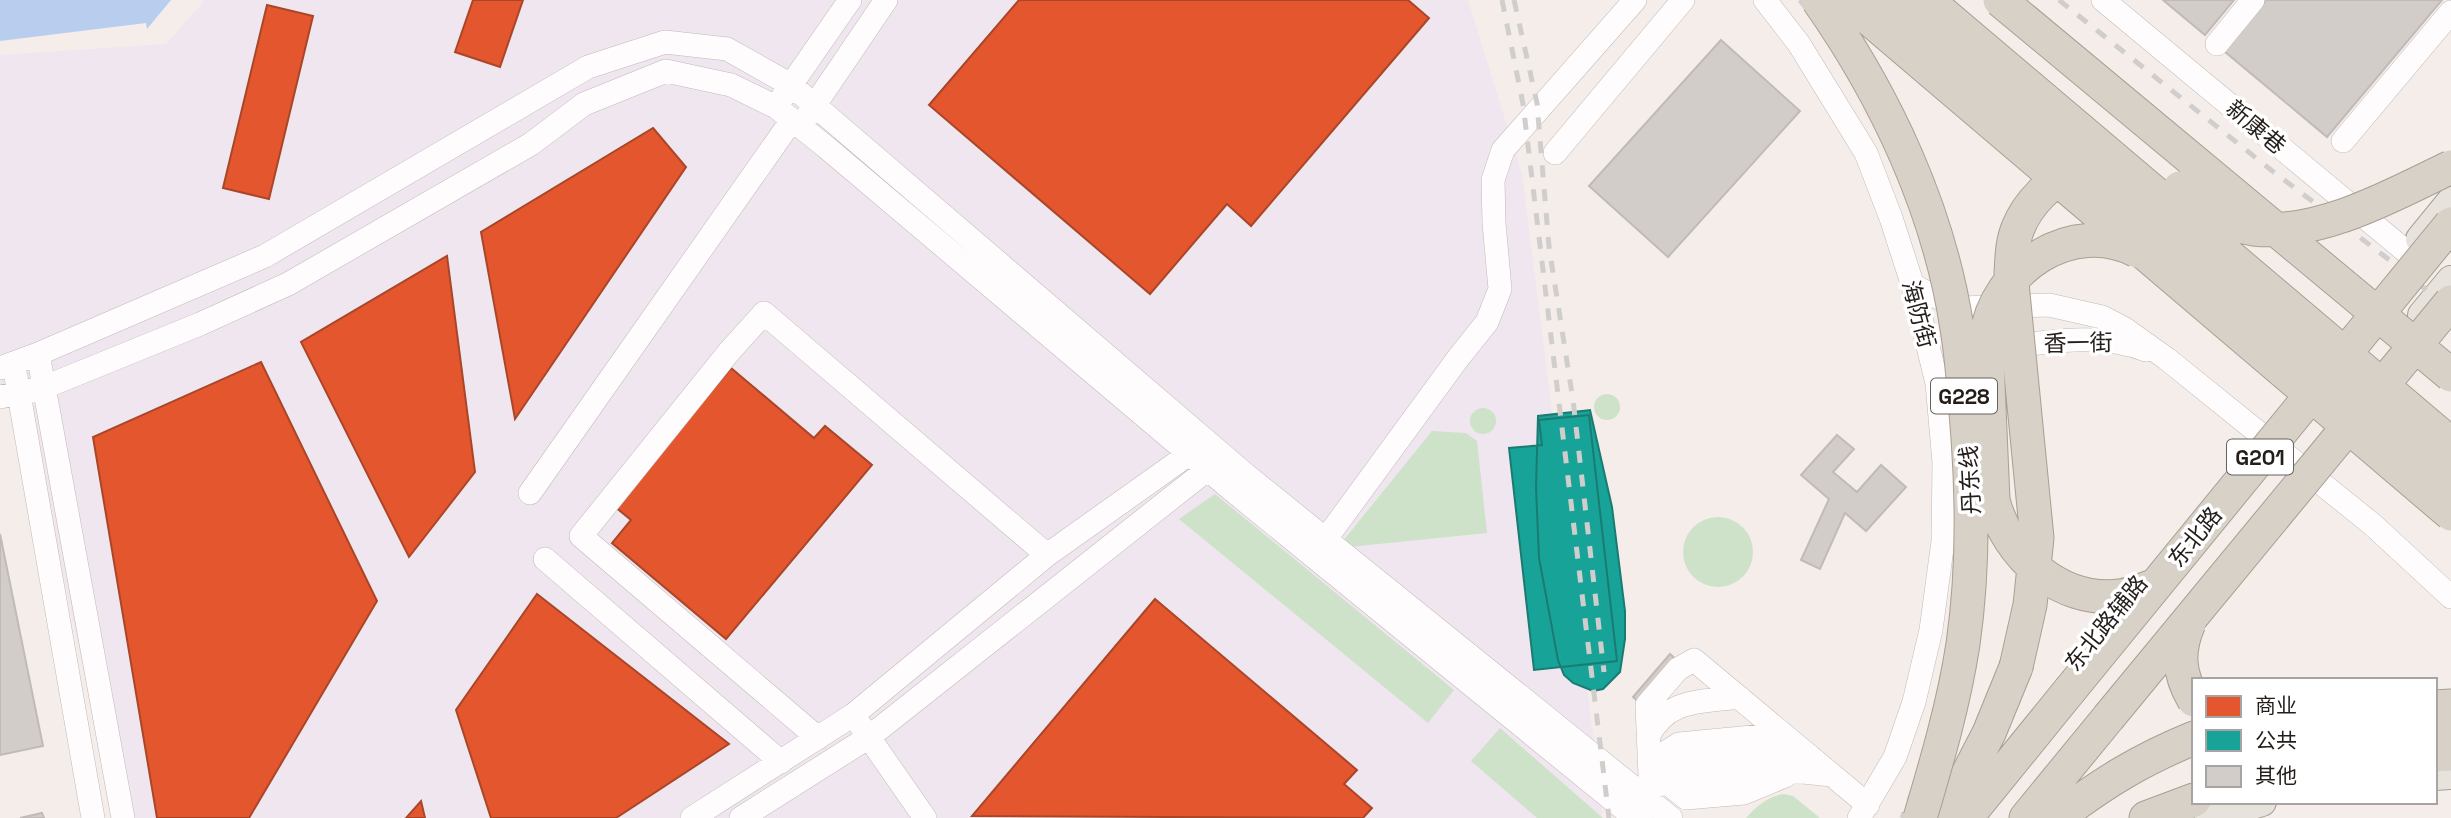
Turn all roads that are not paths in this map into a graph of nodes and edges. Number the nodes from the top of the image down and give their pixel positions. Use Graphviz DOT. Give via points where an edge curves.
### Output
graph roads {
  1 [pos="850,0"];
  2 [pos="886,0"];
  3 [pos="1635,0"];
  4 [pos="1683,0"];
  5 [pos="1765,0"];
  6 [pos="1818,0"];
  7 [pos="1847,0"];
  8 [pos="1888,0"];
  9 [pos="1927,0"];
  10 [pos="1957,0"];
  11 [pos="2000,0"];
  12 [pos="2103,0"];
  13 [pos="2253,0"];
  14 [pos="2451,12"];
  15 [pos="2217,44"];
  16 [pos="791,85"];
  17 [pos="815,105"];
  18 [pos="789,118"];
  19 [pos="2343,141"];
  20 [pos="1555,153"];
  21 [pos="2451,167"];
  22 [pos="2147,187"];
  23 [pos="2451,201"];
  24 [pos="2451,224"];
  25 [pos="2451,232"];
  26 [pos="2451,247"];
  27 [pos="2408,253"];
  28 [pos="265,256"];
  29 [pos="2151,258"];
  30 [pos="2451,280"];
  31 [pos="288,284"];
  32 [pos="1913,286"];
  33 [pos="2451,302"];
  34 [pos="2451,323"];
  35 [pos="38,354"];
  36 [pos="2167,359"];
  37 [pos="7,366"];
  38 [pos="2451,375"];
  39 [pos="1937,383"];
  40 [pos="45,387"];
  41 [pos="9,394"];
  42 [pos="2261,433"];
  43 [pos="2451,444"];
  44 [pos="1189,454"];
  45 [pos="1211,459"];
  46 [pos="2301,466"];
  47 [pos="2451,481"];
  48 [pos="530,493"];
  49 [pos="2451,513"];
  50 [pos="1319,548"];
  51 [pos="1047,555"];
  52 [pos="545,559"];
  53 [pos="2156,585"];
  54 [pos="2451,597"];
  55 [pos="2192,616"];
  56 [pos="2192,696"];
  57 [pos="1739,697"];
  58 [pos="853,715"];
  59 [pos="1774,727"];
  60 [pos="869,737"];
  61 [pos="1648,737"];
  62 [pos="818,738"];
  63 [pos="2192,739"];
  64 [pos="781,762"];
  65 [pos="1799,762"];
  66 [pos="1648,793"];
  67 [pos="2192,801"];
  68 [pos="2255,804"];
  69 [pos="1864,811"];
  70 [pos="93,818"];
  71 [pos="123,818"];
  72 [pos="692,818"];
  73 [pos="741,818"];
  74 [pos="925,818"];
  75 [pos="1671,818"];
  76 [pos="1920,818"];
  77 [pos="1946,818"];
  78 [pos="1966,818"];
  79 [pos="1983,818"];
  80 [pos="2026,818"];
  81 [pos="2043,818"];
  82 [pos="2057,818"];
  83 [pos="2146,818"];
  84 [pos="2209,818"];
  1 -- 16 [label="street"];
  2 -- 17 [label="street"];
  3 -- 50 [label="street" via="1503,150 1493,180 1500,289 1487,322"];
  4 -- 20 [label="street"];
  5 -- 32 [label="street, 海防街" via="1799,44 1866,153"];
  6 -- 76 [label="highway, 丹东线 / G228, bridge" via="1885,110 1917,182 1942,256 1957,327 1972,499 1972,558 1963,645 1943,740"];
  7 -- 29 [label="highway, bridge"];
  8 -- 47 [label="highway, bridge"];
  9 -- 22 [label="highway, bridge"];
  10 -- 21 [label="highway, bridge" via="2189,196 2221,218 2252,229 2285,229 2334,218"];
  11 -- 38 [label="highway, bridge"];
  12 -- 27 [label="street, 新康巷"];
  13 -- 15 [label="street"];
  14 -- 19 [label="street"];
  16 -- 17 [label="street"];
  16 -- 18 [label="street"];
  16 -- 28 [label="street" via="727,49 665,41 587,67"];
  17 -- 18 [label="street"];
  17 -- 45 [label="street"];
  18 -- 31 [label="street" via="731,85 666,71 584,104 531,144"];
  18 -- 44 [label="street"];
  18 -- 48 [label="street"];
  22 -- 43 [label="highway, bridge"];
  22 -- 77 [label="highway, bridge" via="2104,171 2072,173 2041,194 2018,228 2011,272 2037,538 2030,605 2016,667"];
  23 -- 27 [label="main road, 东北路辅路"];
  24 -- 53 [label="highway, 东北路 / G201, bridge"];
  25 -- 27 [label="main road"];
  26 -- 46 [label="main road, 东北路"];
  27 -- 42 [label="main road, 东北路辅路"];
  28 -- 31 [label="street"];
  28 -- 35 [label="street"];
  29 -- 49 [label="highway, bridge"];
  29 -- 53 [label="highway, bridge" via="2108,240 2066,243 2046,251 1997,298 1986,337 1993,500 2008,539 2037,570 2078,592 2121,596"];
  30 -- 46 [label="main road"];
  31 -- 40 [label="street"];
  32 -- 36 [label="street, 香一街" via="1961,308 2049,305 2102,317"];
  32 -- 39 [label="street, 海防街"];
  33 -- 55 [label="highway, G201, bridge"];
  34 -- 46 [label="main road"];
  35 -- 37 [label="street"];
  35 -- 40 [label="street"];
  36 -- 39 [label="street, 香一街" via="2128,343 2089,339 1974,349"];
  36 -- 42 [label="street"];
  37 -- 41 [label="street"];
  39 -- 69 [label="street, 海防街" via="1944,541 1931,630 1895,757"];
  40 -- 41 [label="street"];
  40 -- 71 [label="street"];
  41 -- 70 [label="street"];
  42 -- 46 [label="street"];
  42 -- 77 [label="main road, 东北路辅路"];
  44 -- 45 [label="street"];
  44 -- 51 [label="street"];
  45 -- 50 [label="street"];
  45 -- 60 [label="street"];
  46 -- 54 [label="street" via="2373,524"];
  46 -- 79 [label="main road, 东北路"];
  46 -- 81 [label="main road" via="2224,599"];
  50 -- 66 [label="street"];
  51 -- 58 [label="street"];
  51 -- 62 [label="street" via="764,313 581,536"];
  52 -- 64 [label="street"];
  53 -- 78 [label="highway, 东北路 / G201, bridge"];
  55 -- 56 [label="highway, bridge" via="2179,659"];
  55 -- 80 [label="highway, G201, bridge"];
  57 -- 59 [label="street"];
  57 -- 61 [label="street" via="1682,705 1661,717"];
  57 -- 61 [label="street" via="1693,660 1678,669 1647,705"];
  58 -- 60 [label="street"];
  58 -- 62 [label="street"];
  59 -- 65 [label="street"];
  59 -- 66 [label="street" via="1677,729 1657,747"];
  60 -- 73 [label="street"];
  60 -- 74 [label="street"];
  61 -- 66 [label="street"];
  62 -- 64 [label="street"];
  63 -- 82 [label="highway" via="2151,755"];
  64 -- 72 [label="street"];
  65 -- 66 [label="street"];
  65 -- 69 [label="street" via="1832,775"];
  66 -- 75 [label="street"];
  67 -- 83 [label="highway"];
  68 -- 84 [label="main road"];
}
